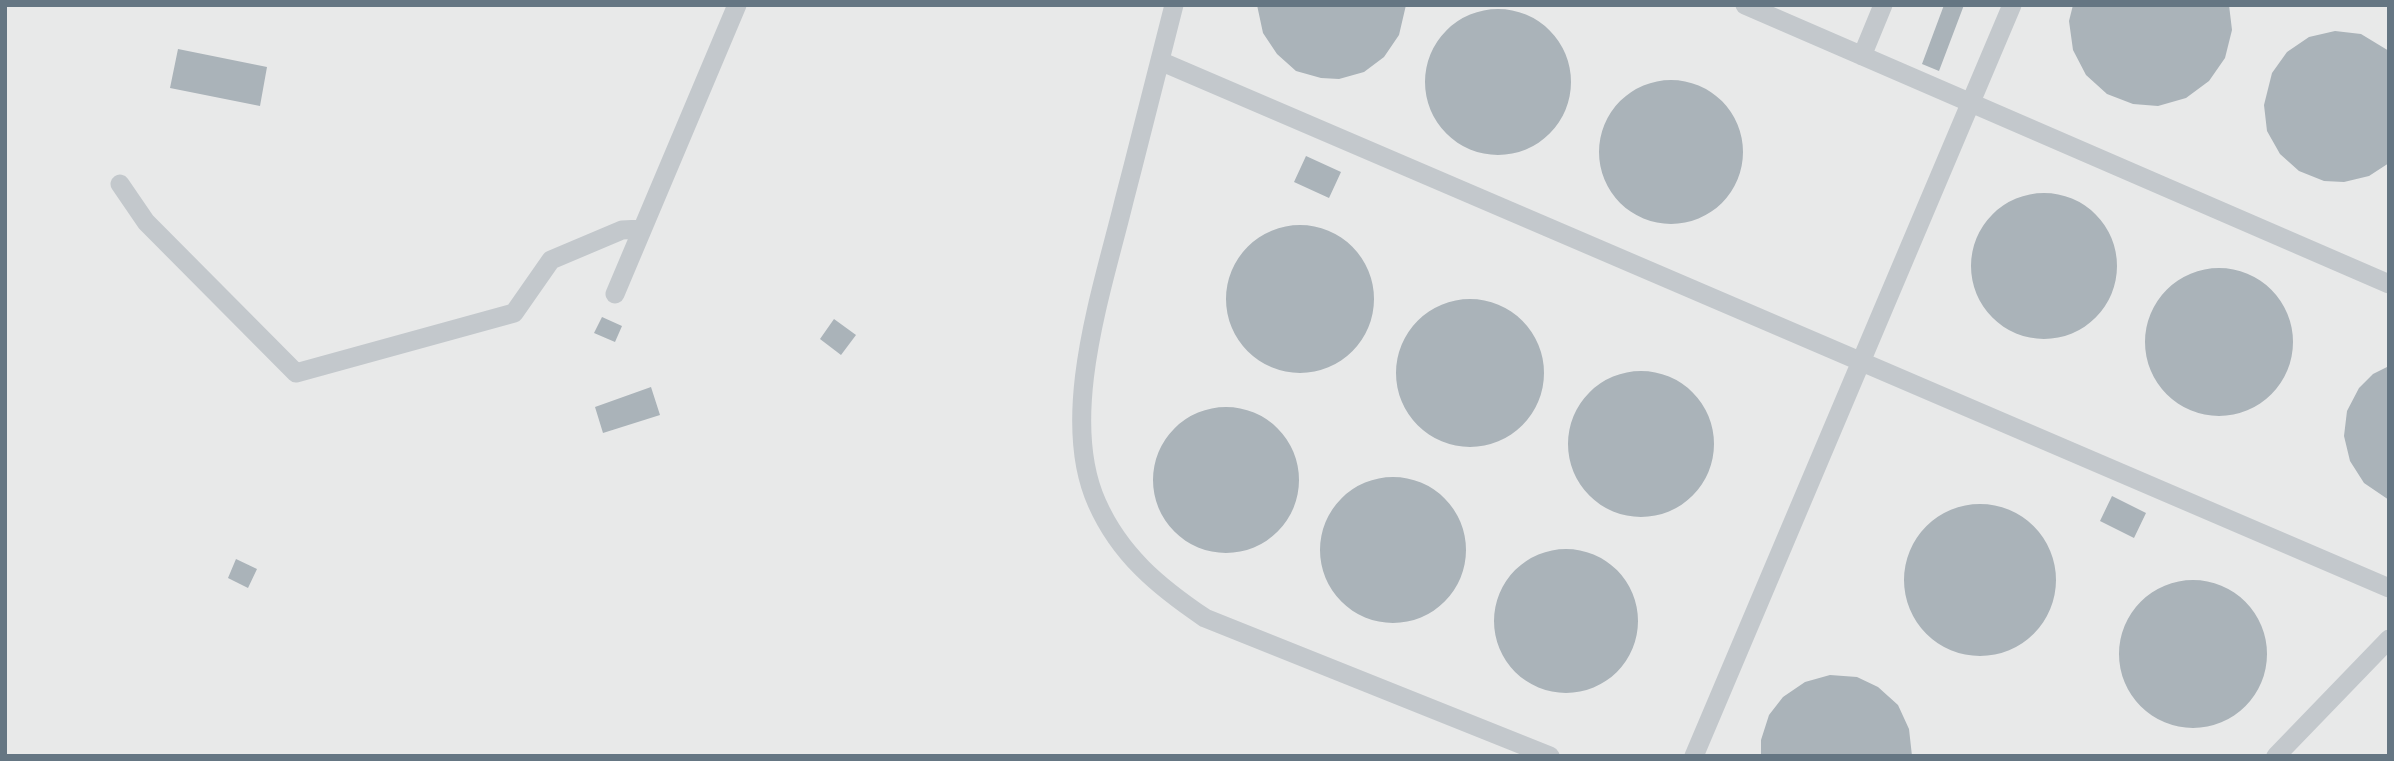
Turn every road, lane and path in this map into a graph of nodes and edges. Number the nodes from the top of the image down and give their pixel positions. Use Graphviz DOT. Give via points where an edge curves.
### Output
graph roads {
  1 [pos="737,5"];
  2 [pos="1174,5"];
  3 [pos="1745,5"];
  4 [pos="1883,5"];
  5 [pos="2012,5"];
  6 [pos="1862,56"];
  7 [pos="1160,61"];
  8 [pos="1971,103"];
  9 [pos="120,184"];
  10 [pos="642,229"];
  11 [pos="2389,284"];
  12 [pos="615,294"];
  13 [pos="1861,362"];
  14 [pos="2389,588"];
  15 [pos="2389,639"];
  16 [pos="1550,756"];
  17 [pos="1694,756"];
  18 [pos="2276,756"];
  1 -- 10 [label="lane"];
  2 -- 7 [label="lane"];
  3 -- 6 [label="lane"];
  4 -- 6 [label="lane"];
  5 -- 8 [label="lane"];
  6 -- 8 [label="lane"];
  7 -- 13 [label="lane"];
  7 -- 16 [label="lane" via="1092,330 1083,397 1083,447 1096,502 1124,550 1163,589 1205,618"];
  8 -- 11 [label="lane"];
  8 -- 13 [label="lane"];
  9 -- 10 [label="lane" via="146,222 296,373 514,313 551,260 622,230"];
  10 -- 12 [label="lane"];
  13 -- 14 [label="lane"];
  13 -- 17 [label="lane"];
  15 -- 18 [label="lane"];
}
